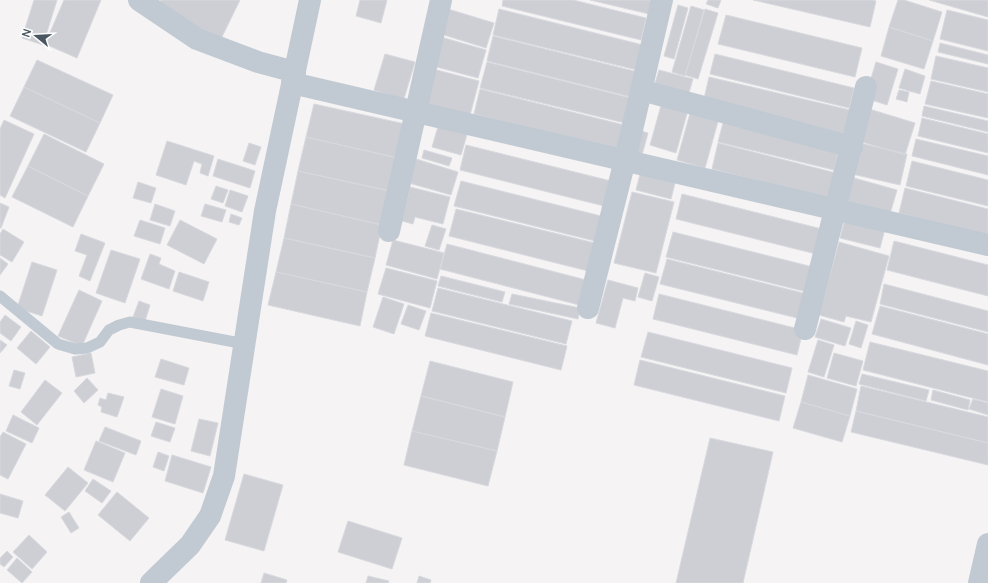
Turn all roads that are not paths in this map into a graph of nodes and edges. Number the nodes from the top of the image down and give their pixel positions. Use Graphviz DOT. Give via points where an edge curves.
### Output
graph roads {
  1 [pos="139,0"];
  2 [pos="310,0"];
  3 [pos="441,0"];
  4 [pos="662,0"];
  5 [pos="294,78"];
  6 [pos="866,87"];
  7 [pos="641,90"];
  8 [pos="416,112"];
  9 [pos="852,147"];
  10 [pos="625,160"];
  11 [pos="836,210"];
  12 [pos="389,231"];
  13 [pos="988,245"];
  14 [pos="0,296"];
  15 [pos="588,308"];
  16 [pos="805,329"];
  17 [pos="245,344"];
  18 [pos="988,544"];
  19 [pos="151,583"];
  20 [pos="979,583"];
  1 -- 5 [label="street" via="197,38"];
  2 -- 5 [label="street"];
  3 -- 8 [label="street"];
  4 -- 7 [label="street"];
  5 -- 8 [label="street"];
  5 -- 17 [label="street" via="265,211"];
  6 -- 9 [label="street"];
  7 -- 9 [label="street"];
  7 -- 10 [label="street"];
  8 -- 10 [label="street"];
  8 -- 12 [label="street"];
  9 -- 11 [label="street"];
  10 -- 11 [label="street"];
  10 -- 15 [label="street"];
  11 -- 13 [label="street"];
  11 -- 16 [label="street"];
  14 -- 17 [label="lane" via="58,344 74,349 88,348 100,342 109,330 130,322"];
  17 -- 19 [label="street" via="224,476 210,516 190,545"];
  18 -- 20 [label="street"];
}
